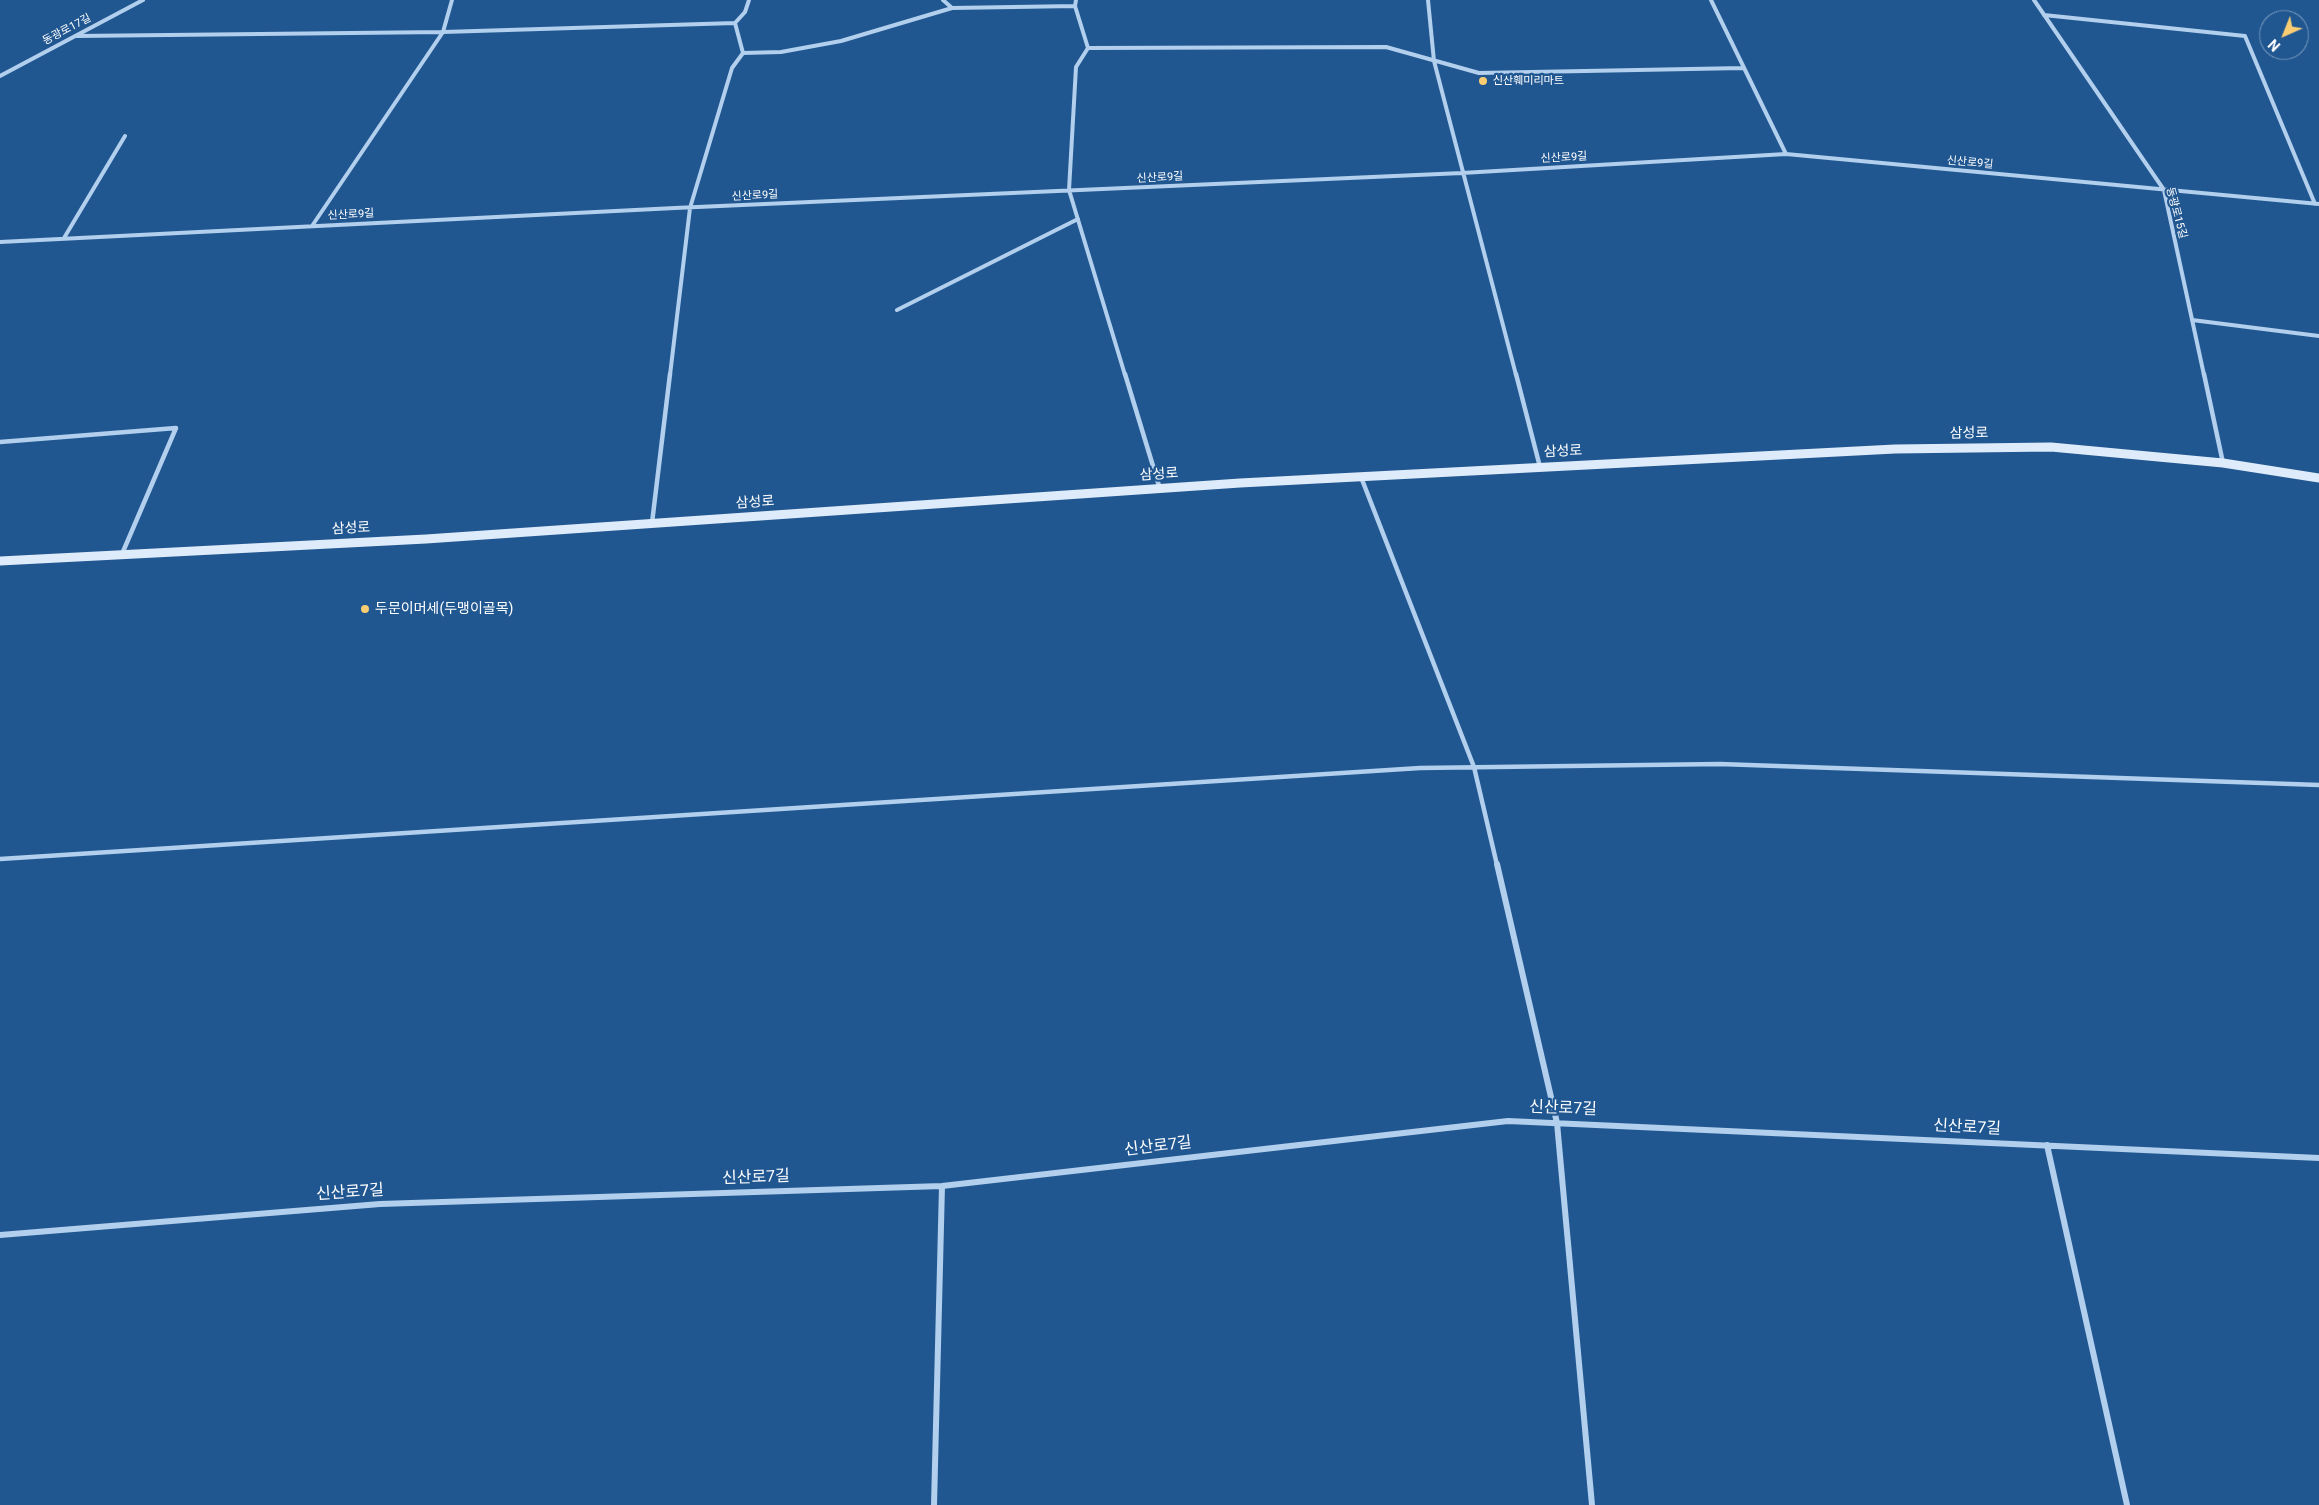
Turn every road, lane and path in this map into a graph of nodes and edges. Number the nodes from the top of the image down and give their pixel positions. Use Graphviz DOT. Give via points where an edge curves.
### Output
graph roads {
  1 [pos="143,0"];
  2 [pos="452,0"];
  3 [pos="749,0"];
  4 [pos="944,0"];
  5 [pos="1076,0"];
  6 [pos="1428,0"];
  7 [pos="1711,0"];
  8 [pos="2034,0"];
  9 [pos="1075,6"];
  10 [pos="952,8"];
  11 [pos="2044,15"];
  12 [pos="735,23"];
  13 [pos="443,32"];
  14 [pos="76,36"];
  15 [pos="1088,48"];
  16 [pos="743,53"];
  17 [pos="1434,61"];
  18 [pos="1742,68"];
  19 [pos="0,76"];
  20 [pos="124,136"];
  21 [pos="1786,154"];
  22 [pos="1462,173"];
  23 [pos="1069,190"];
  24 [pos="2164,190"];
  25 [pos="2317,204"];
  26 [pos="690,208"];
  27 [pos="1078,218"];
  28 [pos="312,226"];
  29 [pos="64,238"];
  30 [pos="0,242"];
  31 [pos="897,310"];
  32 [pos="2192,320"];
  33 [pos="2319,336"];
  34 [pos="0,442"];
  35 [pos="2223,463"];
  36 [pos="1540,468"];
  37 [pos="1361,477"];
  38 [pos="2319,478"];
  39 [pos="1160,489"];
  40 [pos="652,523"];
  41 [pos="122,555"];
  42 [pos="0,561"];
  43 [pos="1474,767"];
  44 [pos="2319,785"];
  45 [pos="0,859"];
  46 [pos="1557,1123"];
  47 [pos="2047,1145"];
  48 [pos="2319,1158"];
  49 [pos="942,1186"];
  50 [pos="0,1235"];
  51 [pos="934,1505"];
  52 [pos="1592,1505"];
  53 [pos="2127,1505"];
  1 -- 14 [label="street, 동광로17길"];
  2 -- 13 [label="street"];
  3 -- 12 [label="street" via="746,12"];
  4 -- 10 [label="street"];
  5 -- 9 [label="street"];
  6 -- 17 [label="street"];
  7 -- 18 [label="street"];
  8 -- 11 [label="street, 동광로15길"];
  9 -- 10 [label="street"];
  9 -- 15 [label="street"];
  10 -- 16 [label="street" via="841,41 781,52"];
  11 -- 24 [label="street, 동광로15길"];
  11 -- 25 [label="street" via="2245,36"];
  12 -- 13 [label="street"];
  12 -- 16 [label="street"];
  13 -- 14 [label="street"];
  13 -- 28 [label="street"];
  14 -- 19 [label="street, 동광로17길"];
  15 -- 17 [label="street" via="1386,48"];
  15 -- 23 [label="street" via="1076,67"];
  16 -- 26 [label="street" via="732,68"];
  17 -- 18 [label="street" via="1479,73"];
  17 -- 22 [label="street"];
  18 -- 21 [label="street"];
  20 -- 29 [label="street"];
  21 -- 22 [label="street, 신산로9길"];
  21 -- 24 [label="street, 신산로9길"];
  22 -- 23 [label="street, 신산로9길"];
  22 -- 36 [label="street"];
  23 -- 26 [label="street, 신산로9길"];
  23 -- 27 [label="street"];
  24 -- 25 [label="street, 신산로9길"];
  24 -- 32 [label="street, 동광로15길"];
  26 -- 28 [label="street, 신산로9길"];
  26 -- 40 [label="street"];
  27 -- 31 [label="street"];
  27 -- 39 [label="street"];
  28 -- 29 [label="street, 신산로9길"];
  29 -- 30 [label="street, 신산로9길"];
  32 -- 33 [label="street"];
  32 -- 35 [label="street, 동광로15길"];
  34 -- 41 [label="street" via="176,428"];
  35 -- 36 [label="street, 삼성로" via="2051,447 1895,449"];
  35 -- 38 [label="street, 삼성로"];
  36 -- 37 [label="street, 삼성로"];
  37 -- 39 [label="street, 삼성로"];
  37 -- 43 [label="street"];
  39 -- 40 [label="street, 삼성로"];
  40 -- 41 [label="street, 삼성로"];
  41 -- 42 [label="street, 삼성로"];
  43 -- 44 [label="street" via="1720,764"];
  43 -- 45 [label="street"];
  43 -- 46 [label="street"];
  46 -- 47 [label="street, 신산로7길"];
  46 -- 49 [label="street, 신산로7길" via="1508,1121"];
  46 -- 52 [label="street"];
  47 -- 48 [label="street, 신산로7길"];
  47 -- 53 [label="street"];
  49 -- 50 [label="street, 신산로7길" via="380,1204"];
  49 -- 51 [label="street"];
}
